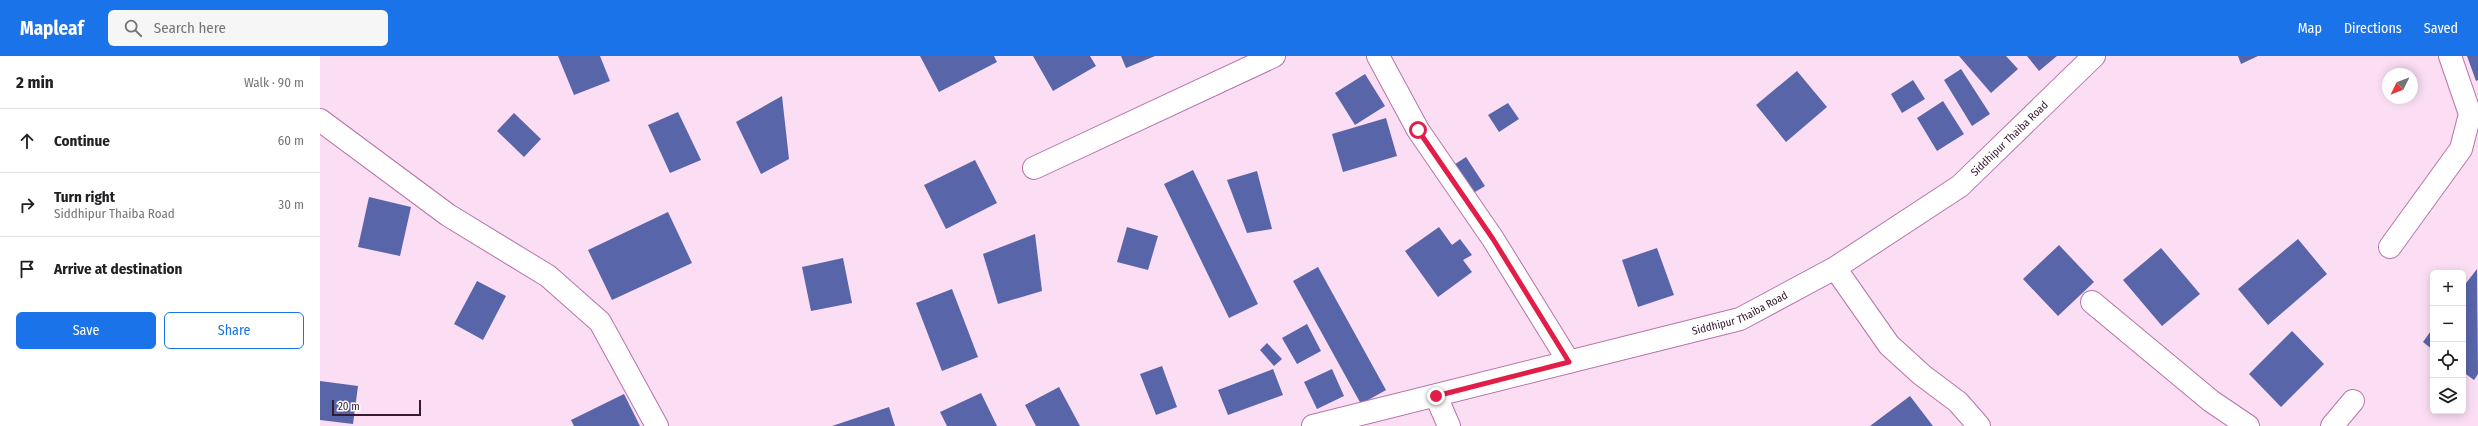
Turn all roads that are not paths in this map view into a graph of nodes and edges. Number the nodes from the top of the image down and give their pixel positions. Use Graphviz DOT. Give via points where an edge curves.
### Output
graph roads {
  1 [pos="1274,56"];
  2 [pos="1378,56"];
  3 [pos="2094,56"];
  4 [pos="2450,56"];
  5 [pos="320,120"];
  6 [pos="1034,168"];
  7 [pos="2390,247"];
  8 [pos="1835,268"];
  9 [pos="2092,302"];
  10 [pos="1569,362"];
  11 [pos="1436,396"];
  12 [pos="2353,401"];
  13 [pos="657,426"];
  14 [pos="1313,426"];
  15 [pos="1449,426"];
  16 [pos="1979,426"];
  17 [pos="2248,426"];
  18 [pos="2332,426"];
  1 -- 6 [label="street"];
  2 -- 10 [label="street" via="1418,130 1493,239"];
  3 -- 8 [label="street, Siddhipur Thaiba Road" via="1960,186"];
  4 -- 7 [label="street" via="2470,114 2461,150"];
  5 -- 13 [label="street" via="448,215 548,276 600,322"];
  8 -- 10 [label="street, Siddhipur Thaiba Road" via="1740,320"];
  8 -- 16 [label="street" via="1889,345 1958,402"];
  9 -- 17 [label="street" via="2211,401"];
  10 -- 11 [label="street, Siddhipur Thaiba Road"];
  11 -- 14 [label="street, Siddhipur Thaiba Road"];
  11 -- 15 [label="street"];
  12 -- 18 [label="street"];
}
